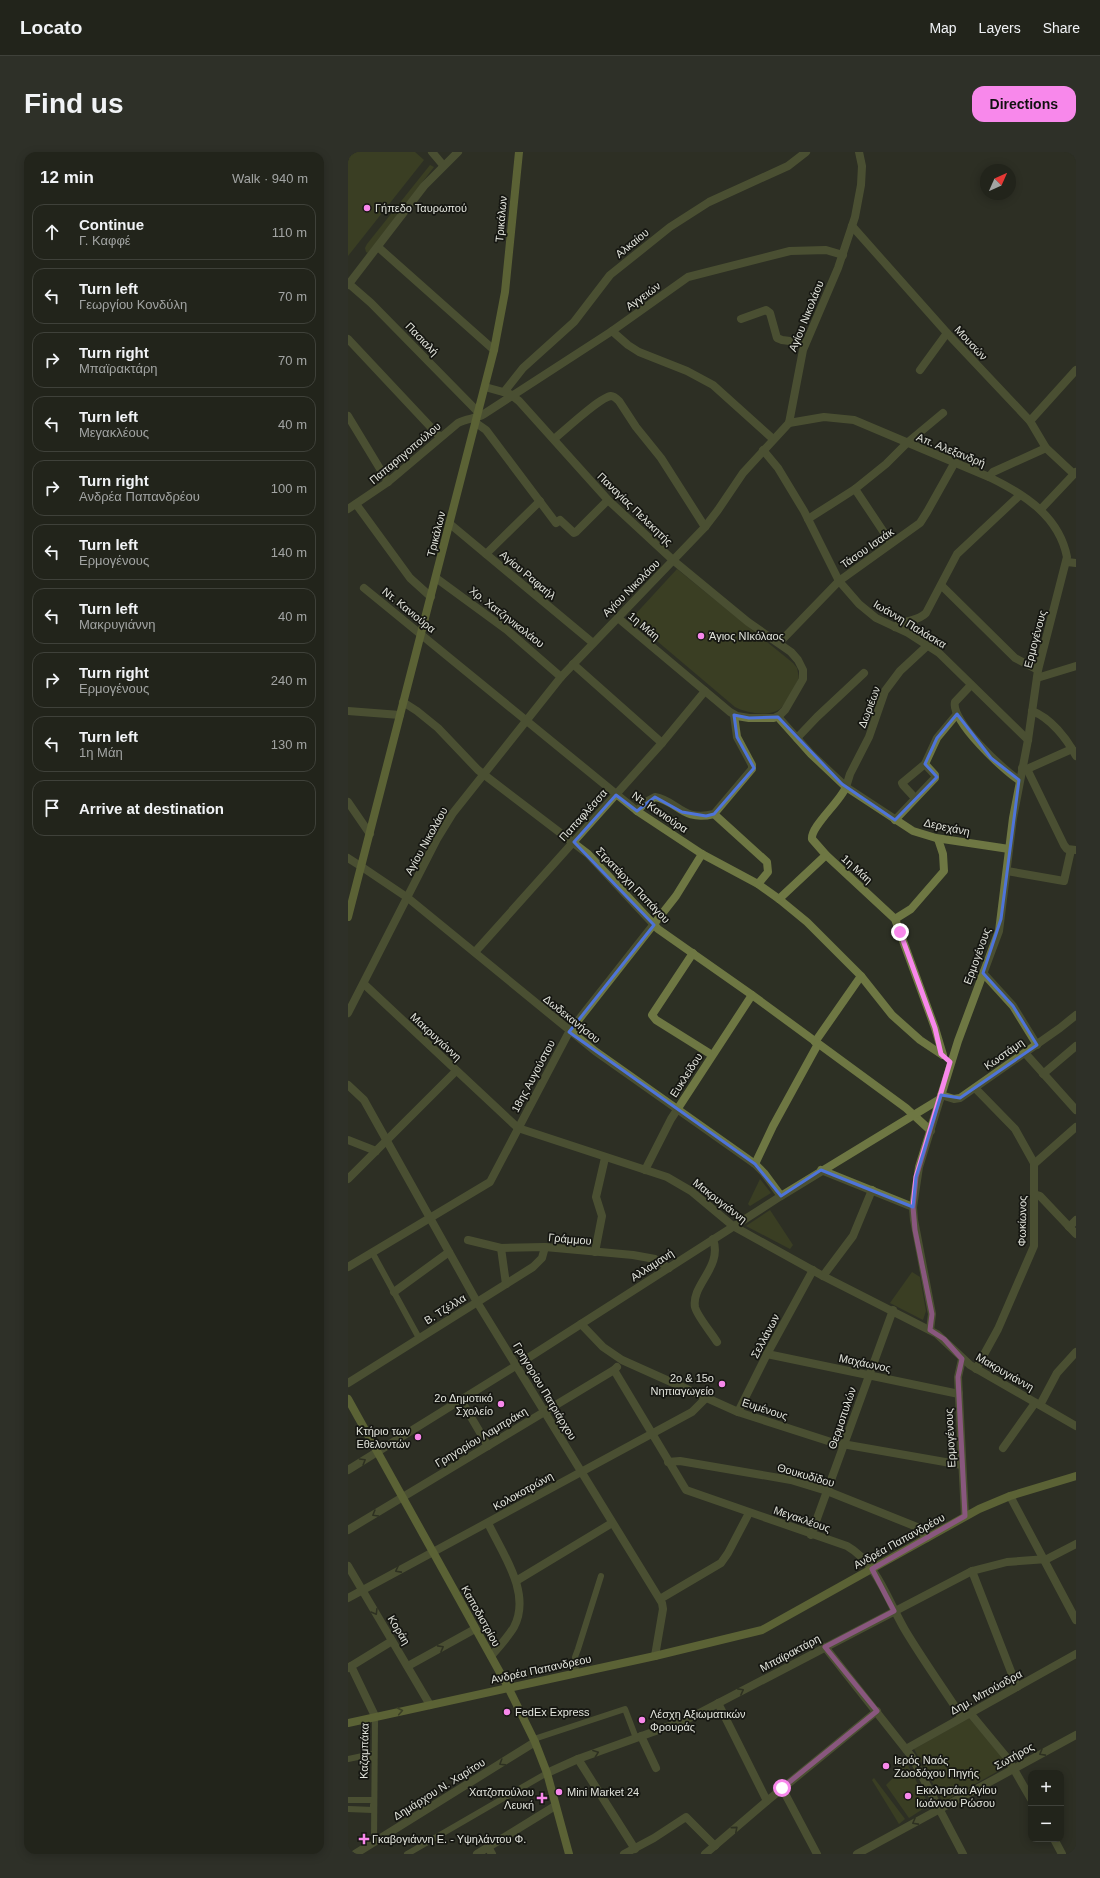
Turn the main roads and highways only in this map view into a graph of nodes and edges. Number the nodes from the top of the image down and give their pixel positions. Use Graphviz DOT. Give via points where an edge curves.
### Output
graph roads {
  1 [pos="519,152"];
  2 [pos="348,917"];
  3 [pos="348,1399"];
  4 [pos="1076,1476"];
  5 [pos="738,1637"];
  6 [pos="508,1687"];
  7 [pos="348,1722"];
  8 [pos="569,1854"];
  1 -- 2 [label="main road, Τρικάλων" via="505,292 494,350"];
  3 -- 6 [label="main road, Καποδιστρίου"];
  4 -- 5 [label="main road, Ανδρέα Παπανδρέου" via="1010,1496 965,1516 772,1626"];
  5 -- 6 [label="main road, Ανδρέα Παπανδρεου"];
  7 -- 6 [label="main road, Ανδρέα Παπανδρεου, one-way"];
  6 -- 8 [label="main road, Καποδιστρίου" via="547,1773"];
}
